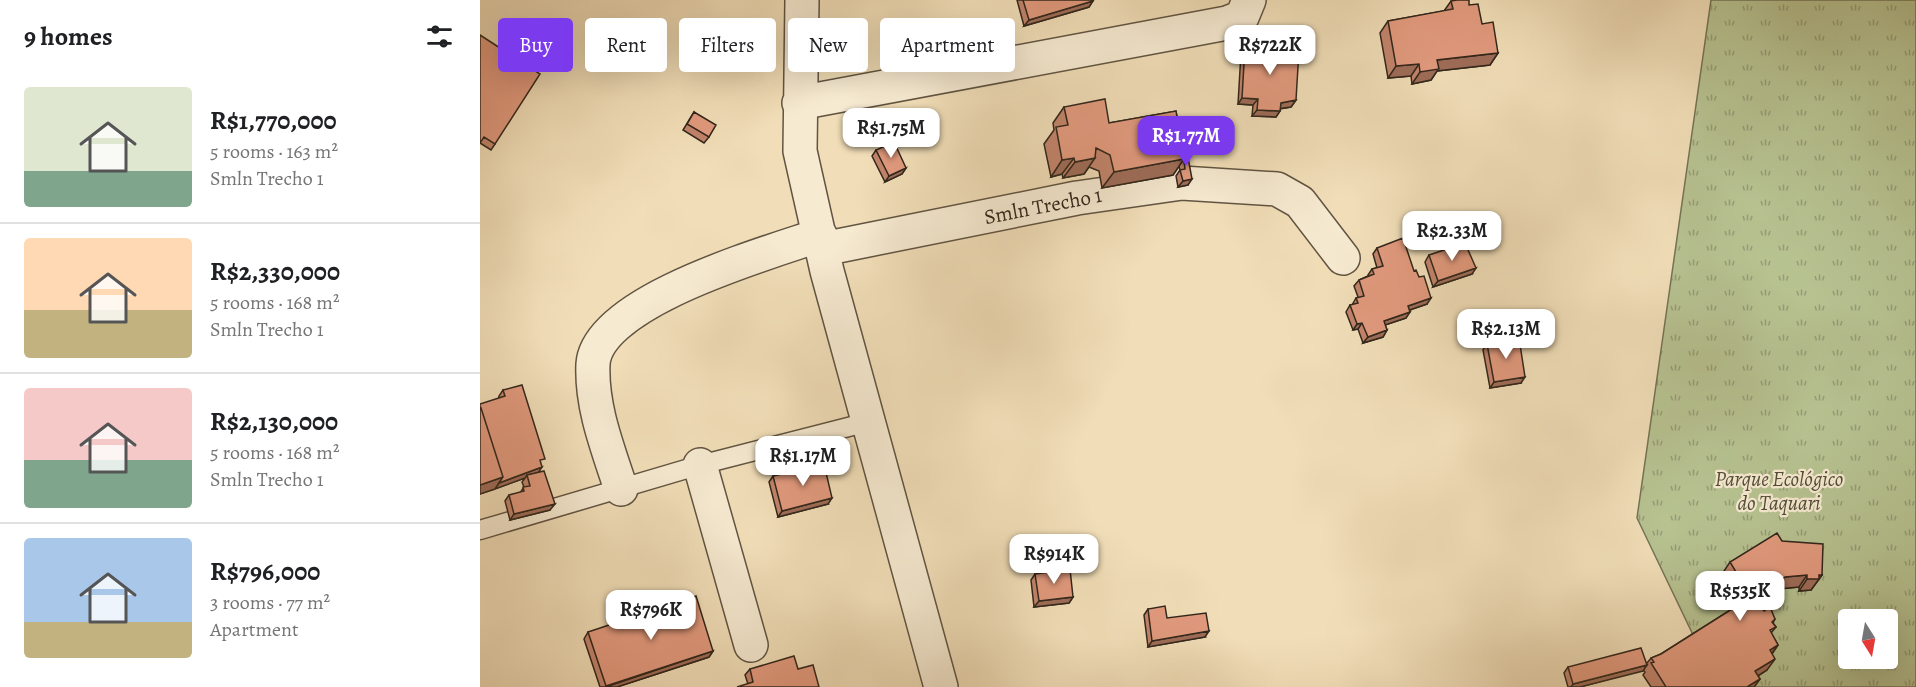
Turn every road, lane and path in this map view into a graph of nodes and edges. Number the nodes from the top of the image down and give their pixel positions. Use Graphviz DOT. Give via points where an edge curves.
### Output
graph roads {
  1 [pos="802,0"];
  2 [pos="1249,0"];
  3 [pos="799,103"];
  4 [pos="821,242"];
  5 [pos="1343,258"];
  6 [pos="868,422"];
  7 [pos="700,465"];
  8 [pos="621,489"];
  9 [pos="480,530"];
  10 [pos="751,645"];
  11 [pos="941,687"];
  1 -- 3 [label="street"];
  2 -- 3 [label="street" via="1242,17 1227,23"];
  3 -- 4 [label="street" via="800,151"];
  4 -- 5 [label="street, Smln Trecho 1" via="1182,183 1277,189 1300,202"];
  4 -- 6 [label="street"];
  4 -- 8 [label="street, Smln Trecho 1" via="688,282 632,313 599,342 593,363 597,414"];
  6 -- 7 [label="lane"];
  6 -- 11 [label="street"];
  7 -- 8 [label="lane"];
  7 -- 10 [label="street"];
  8 -- 9 [label="lane"];
}
